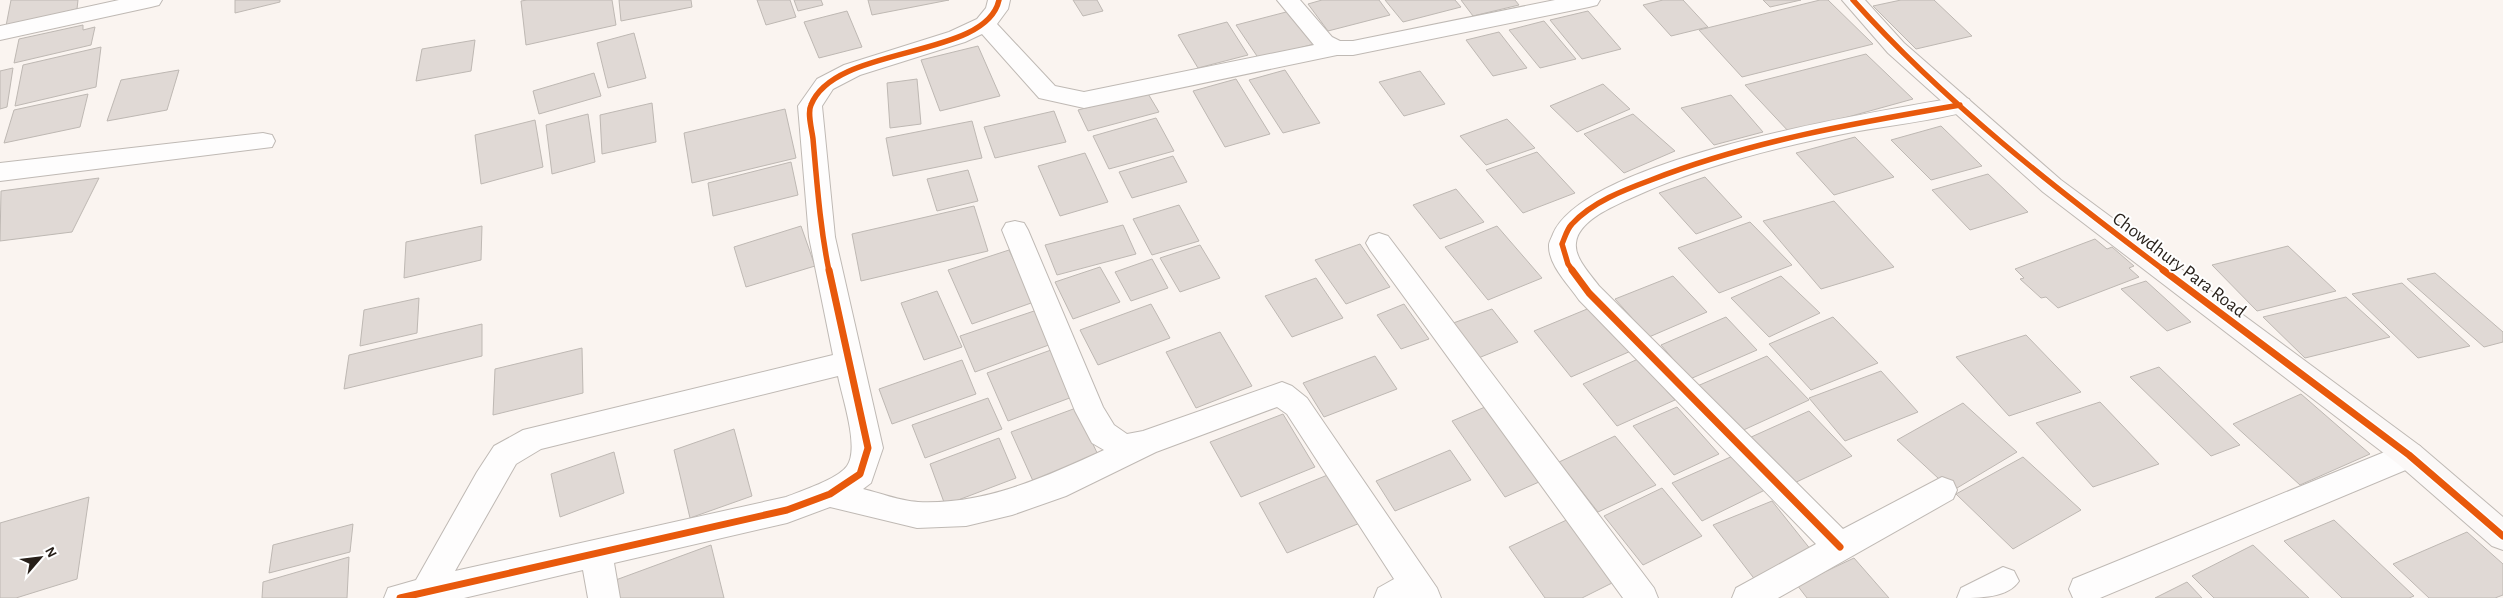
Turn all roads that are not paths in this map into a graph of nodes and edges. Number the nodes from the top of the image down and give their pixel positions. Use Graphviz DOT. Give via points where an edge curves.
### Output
graph roads {
  1 [pos="151,0"];
  2 [pos="999,0"];
  3 [pos="1288,0"];
  4 [pos="1588,0"];
  5 [pos="1853,0"];
  6 [pos="985,24"];
  7 [pos="0,33"];
  8 [pos="1337,48"];
  9 [pos="1960,105"];
  10 [pos="264,141"];
  11 [pos="0,172"];
  12 [pos="1015,230"];
  13 [pos="1379,243"];
  14 [pos="849,362"];
  15 [pos="1148,444"];
  16 [pos="2409,455"];
  17 [pos="1942,490"];
  18 [pos="830,494"];
  19 [pos="2503,536"];
  20 [pos="1840,547"];
  21 [pos="596,554"];
  22 [pos="2003,581"];
  23 [pos="2085,589"];
  24 [pos="1410,593"];
  25 [pos="414,595"];
  26 [pos="604,598"];
  27 [pos="1642,598"];
  28 [pos="1748,598"];
  29 [pos="1973,598"];
  1 -- 7 [label="street"];
  2 -- 6 [label="street" via="997,9"];
  3 -- 8 [label="street" via="1324,42"];
  4 -- 8 [label="street" via="1372,44"];
  5 -- 9 [label="street, Chowdhury Para Road" via="1896,48"];
  6 -- 8 [label="street" via="1047,92 1084,100"];
  6 -- 14 [label="street" via="957,37 852,70 824,84 810,106 822,237"];
  9 -- 16 [label="street, Chowdhury Para Road" via="2052,186"];
  9 -- 20 [label="street" via="1830,128 1673,170 1588,210 1570,225 1562,244 1568,264 1589,293"];
  10 -- 11 [label="street"];
  12 -- 15 [label="street" via="1090,411 1103,434 1122,447"];
  13 -- 27 [label="street"];
  14 -- 18 [label="street" via="868,448 860,474"];
  14 -- 25 [label="street" via="534,439 505,455"];
  15 -- 18 [label="street" via="1055,486 1012,502 966,513 917,515"];
  15 -- 24 [label="street" via="1256,400 1282,394 1297,406"];
  16 -- 19 [label="street, Chowdhury Para Road"];
  16 -- 23 [label="street"];
  17 -- 20 [label="street"];
  18 -- 21 [label="street" via="787,510"];
  20 -- 28 [label="street"];
  21 -- 25 [label="street"];
  21 -- 26 [label="street"];
  22 -- 29 [label="street"];
}
